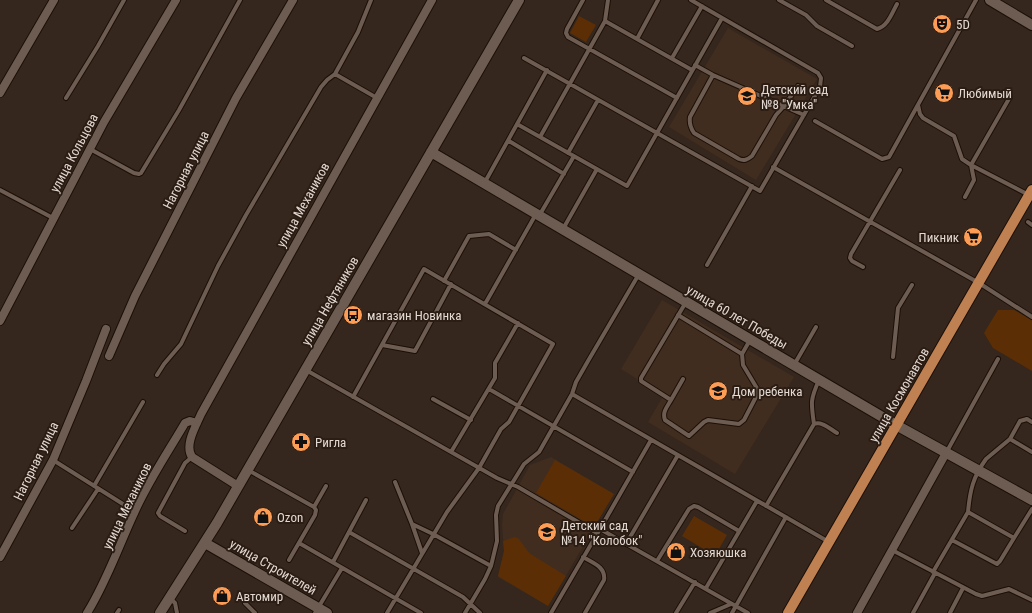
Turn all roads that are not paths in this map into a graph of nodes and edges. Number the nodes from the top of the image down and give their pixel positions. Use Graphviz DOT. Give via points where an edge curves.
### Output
graph roads {
  1 [pos="54,0"];
  2 [pos="124,0"];
  3 [pos="176,0"];
  4 [pos="240,0"];
  5 [pos="293,0"];
  6 [pos="371,0"];
  7 [pos="432,0"];
  8 [pos="519,0"];
  9 [pos="583,0"];
  10 [pos="608,0"];
  11 [pos="658,0"];
  12 [pos="691,0"];
  13 [pos="779,0"];
  14 [pos="826,0"];
  15 [pos="976,0"];
  16 [pos="990,0"];
  17 [pos="897,4"];
  18 [pos="702,6"];
  19 [pos="722,18"];
  20 [pos="605,20"];
  21 [pos="1032,25"];
  22 [pos="637,38"];
  23 [pos="852,46"];
  24 [pos="589,49"];
  25 [pos="524,58"];
  26 [pos="672,58"];
  27 [pos="695,65"];
  28 [pos="547,70"];
  29 [pos="692,70"];
  30 [pos="335,74"];
  31 [pos="713,75"];
  32 [pos="570,84"];
  33 [pos="798,86"];
  34 [pos="0,93"];
  35 [pos="1010,97"];
  36 [pos="66,98"];
  37 [pos="377,98"];
  38 [pos="677,98"];
  39 [pos="598,100"];
  40 [pos="918,103"];
  41 [pos="784,106"];
  42 [pos="804,115"];
  43 [pos="815,121"];
  44 [pos="517,124"];
  45 [pos="657,132"];
  46 [pos="540,137"];
  47 [pos="509,141"];
  48 [pos="90,149"];
  49 [pos="431,152"];
  50 [pos="568,153"];
  51 [pos="574,156"];
  52 [pos="971,165"];
  53 [pos="773,167"];
  54 [pos="597,169"];
  55 [pos="900,170"];
  56 [pos="564,174"];
  57 [pos="484,184"];
  58 [pos="752,186"];
  59 [pos="0,190"];
  60 [pos="965,197"];
  61 [pos="1030,198"];
  62 [pos="537,215"];
  63 [pos="53,218"];
  64 [pos="870,222"];
  65 [pos="562,230"];
  66 [pos="516,250"];
  67 [pos="707,265"];
  68 [pos="863,267"];
  69 [pos="639,274"];
  70 [pos="444,281"];
  71 [pos="979,283"];
  72 [pos="451,284"];
  73 [pos="912,285"];
  74 [pos="686,302"];
  75 [pos="485,304"];
  76 [pos="678,315"];
  77 [pos="1032,317"];
  78 [pos="0,321"];
  79 [pos="518,323"];
  80 [pos="816,327"];
  81 [pos="106,329"];
  82 [pos="750,339"];
  83 [pos="382,346"];
  84 [pos="742,354"];
  85 [pos="109,356"];
  86 [pos="893,357"];
  87 [pos="998,359"];
  88 [pos="794,365"];
  89 [pos="305,370"];
  90 [pos="157,376"];
  91 [pos="683,379"];
  92 [pos="819,380"];
  93 [pos="489,389"];
  94 [pos="572,394"];
  95 [pos="353,397"];
  96 [pos="433,399"];
  97 [pos="671,400"];
  98 [pos="143,402"];
  99 [pos="518,406"];
  100 [pos="471,420"];
  101 [pos="1032,422"];
  102 [pos="197,423"];
  103 [pos="814,424"];
  104 [pos="896,425"];
  105 [pos="554,426"];
  106 [pos="837,433"];
  107 [pos="651,440"];
  108 [pos="1010,440"];
  109 [pos="451,452"];
  110 [pos="1032,452"];
  111 [pos="946,453"];
  112 [pos="678,455"];
  113 [pos="192,457"];
  114 [pos="53,460"];
  115 [pos="479,468"];
  116 [pos="247,470"];
  117 [pos="979,471"];
  118 [pos="633,472"];
  119 [pos="395,482"];
  120 [pos="512,483"];
  121 [pos="94,486"];
  122 [pos="238,486"];
  123 [pos="326,486"];
  124 [pos="98,489"];
  125 [pos="366,500"];
  126 [pos="1032,500"];
  127 [pos="757,501"];
  128 [pos="766,506"];
  129 [pos="314,507"];
  130 [pos="1032,508"];
  131 [pos="134,512"];
  132 [pos="968,512"];
  133 [pos="786,517"];
  134 [pos="412,524"];
  135 [pos="72,528"];
  136 [pos="185,531"];
  137 [pos="598,531"];
  138 [pos="739,531"];
  139 [pos="349,532"];
  140 [pos="433,534"];
  141 [pos="1014,538"];
  142 [pos="952,540"];
  143 [pos="829,542"];
  144 [pos="205,543"];
  145 [pos="299,543"];
  146 [pos="626,544"];
  147 [pos="892,550"];
  148 [pos="422,553"];
  149 [pos="0,557"];
  150 [pos="583,557"];
  151 [pos="289,560"];
  152 [pos="657,561"];
  153 [pos="332,562"];
  154 [pos="491,566"];
  155 [pos="342,568"];
  156 [pos="413,569"];
  157 [pos="934,573"];
  158 [pos="695,582"];
  159 [pos="706,588"];
  160 [pos="963,588"];
  161 [pos="170,598"];
  162 [pos="396,598"];
  163 [pos="1032,600"];
  164 [pos="245,603"];
  165 [pos="471,604"];
  166 [pos="731,604"];
  167 [pos="736,606"];
  168 [pos="320,611"];
  169 [pos="789,612"];
  170 [pos="87,613"];
  171 [pos="160,613"];
  172 [pos="177,613"];
  173 [pos="255,613"];
  174 [pos="387,613"];
  175 [pos="421,613"];
  176 [pos="465,613"];
  177 [pos="480,613"];
  178 [pos="551,613"];
  179 [pos="585,613"];
  180 [pos="676,613"];
  181 [pos="710,613"];
  182 [pos="732,613"];
  183 [pos="748,613"];
  184 [pos="857,613"];
  185 [pos="913,613"];
  186 [pos="950,613"];
  1 -- 34 [label="street"];
  2 -- 36 [label="lane"];
  3 -- 48 [label="street, улица Кольцова"];
  4 -- 48 [label="lane" via="141,173 134,173"];
  5 -- 85 [label="street, Нагорная улица" via="236,98 135,296"];
  6 -- 30 [label="lane" via="358,32"];
  7 -- 37 [label="street, улица Механиков"];
  8 -- 49 [label="main road, улица Нефтяников"];
  9 -- 24 [label="lane" via="566,33 568,37"];
  10 -- 20 [label="lane"];
  11 -- 22 [label="lane"];
  12 -- 18 [label="lane"];
  13 -- 23 [label="lane" via="806,14 817,26"];
  14 -- 17 [label="lane" via="877,29 886,25"];
  15 -- 40 [label="lane"];
  16 -- 21 [label="main road"];
  18 -- 19 [label="lane"];
  18 -- 26 [label="lane"];
  19 -- 27 [label="lane"];
  19 -- 42 [label="lane" via="818,73 821,78 820,87"];
  20 -- 22 [label="lane"];
  20 -- 24 [label="lane"];
  22 -- 26 [label="lane"];
  24 -- 32 [label="lane"];
  24 -- 38 [label="lane"];
  25 -- 28 [label="lane"];
  26 -- 29 [label="lane"];
  27 -- 29 [label="lane"];
  27 -- 31 [label="lane"];
  28 -- 32 [label="lane"];
  28 -- 44 [label="lane"];
  29 -- 38 [label="lane"];
  30 -- 37 [label="lane"];
  30 -- 90 [label="lane" via="321,88 249,209 218,266 181,344"];
  31 -- 41 [label="lane"];
  31 -- 41 [label="lane" via="690,116 690,128 694,133 739,159 744,160 752,156"];
  32 -- 39 [label="lane"];
  32 -- 46 [label="lane"];
  33 -- 41 [label="lane"];
  35 -- 52 [label="lane"];
  37 -- 102 [label="street, улица Механиков"];
  38 -- 45 [label="lane"];
  39 -- 45 [label="lane"];
  39 -- 50 [label="lane"];
  40 -- 43 [label="lane" via="889,157 882,159"];
  40 -- 52 [label="lane" via="923,118 954,136 962,159"];
  41 -- 42 [label="lane"];
  42 -- 53 [label="lane"];
  44 -- 46 [label="lane"];
  44 -- 47 [label="lane"];
  45 -- 54 [label="lane" via="627,186"];
  45 -- 58 [label="lane"];
  46 -- 50 [label="lane"];
  47 -- 56 [label="lane"];
  47 -- 57 [label="lane"];
  48 -- 63 [label="street, улица Кольцова"];
  49 -- 57 [label="main road, улица 60 лет Победы"];
  49 -- 89 [label="main road, улица Нефтяников"];
  50 -- 51 [label="lane"];
  51 -- 54 [label="lane"];
  51 -- 56 [label="lane"];
  52 -- 60 [label="lane" via="974,180"];
  52 -- 61 [label="lane"];
  53 -- 58 [label="lane" via="760,191"];
  53 -- 64 [label="lane"];
  54 -- 65 [label="lane"];
  55 -- 64 [label="lane"];
  56 -- 62 [label="lane"];
  57 -- 62 [label="main road, улица 60 лет Победы"];
  58 -- 67 [label="lane"];
  59 -- 63 [label="lane"];
  61 -- 71 [label="main road, улица Космонавтов"];
  62 -- 65 [label="main road, улица 60 лет Победы"];
  62 -- 66 [label="lane"];
  63 -- 78 [label="street, улица Кольцова"];
  64 -- 68 [label="lane" via="850,258"];
  64 -- 71 [label="lane"];
  65 -- 69 [label="main road, улица 60 лет Победы"];
  66 -- 70 [label="lane" via="488,234 469,236"];
  66 -- 75 [label="lane"];
  69 -- 74 [label="main road, улица 60 лет Победы"];
  69 -- 94 [label="lane" via="576,382"];
  70 -- 72 [label="lane"];
  70 -- 83 [label="lane" via="424,269"];
  71 -- 77 [label="lane"];
  71 -- 104 [label="main road, улица Космонавтов"];
  72 -- 75 [label="lane"];
  72 -- 83 [label="lane" via="415,351"];
  73 -- 86 [label="lane" via="898,308"];
  74 -- 76 [label="lane"];
  74 -- 82 [label="main road, улица 60 лет Победы"];
  75 -- 79 [label="lane"];
  76 -- 84 [label="lane"];
  76 -- 97 [label="lane" via="641,381"];
  79 -- 93 [label="lane" via="495,363 495,378"];
  79 -- 99 [label="lane" via="553,344"];
  80 -- 88 [label="lane"];
  81 -- 114 [label="street, Нагорная улица"];
  82 -- 84 [label="lane"];
  82 -- 88 [label="main road, улица 60 лет Победы"];
  83 -- 95 [label="lane"];
  84 -- 97 [label="lane" via="743,365 758,393 744,420 739,424 708,420 689,436 665,420 665,410"];
  87 -- 111 [label="lane"];
  88 -- 92 [label="main road, улица 60 лет Победы"];
  89 -- 95 [label="lane"];
  89 -- 116 [label="main road, улица Нефтяников"];
  91 -- 97 [label="lane"];
  92 -- 103 [label="lane" via="811,402"];
  92 -- 104 [label="main road, улица 60 лет Победы"];
  93 -- 99 [label="lane"];
  93 -- 100 [label="lane"];
  94 -- 105 [label="lane"];
  94 -- 107 [label="lane"];
  95 -- 109 [label="lane"];
  96 -- 100 [label="lane"];
  98 -- 121 [label="lane"];
  99 -- 105 [label="lane"];
  99 -- 115 [label="lane" via="509,422 501,429"];
  100 -- 109 [label="lane"];
  101 -- 108 [label="lane" via="1027,419 1020,421"];
  102 -- 113 [label="street, улица Механиков" via="189,449"];
  102 -- 131 [label="street, улица Механиков" via="185,423"];
  103 -- 106 [label="lane" via="822,424"];
  103 -- 128 [label="lane"];
  104 -- 111 [label="main road, улица 60 лет Победы"];
  104 -- 143 [label="main road, улица Космонавтов"];
  105 -- 118 [label="lane"];
  105 -- 120 [label="lane" via="539,452 524,464"];
  107 -- 112 [label="lane"];
  107 -- 118 [label="lane"];
  108 -- 110 [label="lane"];
  108 -- 117 [label="lane" via="986,459"];
  109 -- 115 [label="lane"];
  111 -- 117 [label="main road, улица 60 лет Победы"];
  111 -- 147 [label="street"];
  112 -- 127 [label="lane"];
  112 -- 146 [label="lane"];
  113 -- 122 [label="street"];
  113 -- 136 [label="lane" via="185,463 158,513"];
  114 -- 121 [label="lane"];
  114 -- 149 [label="street, Нагорная улица"];
  115 -- 120 [label="lane"];
  115 -- 140 [label="lane"];
  116 -- 122 [label="main road, улица Нефтяников"];
  116 -- 129 [label="lane"];
  117 -- 126 [label="main road, улица 60 лет Победы"];
  117 -- 132 [label="lane" via="970,490"];
  118 -- 137 [label="lane"];
  119 -- 134 [label="lane"];
  120 -- 137 [label="lane"];
  120 -- 154 [label="lane" via="497,511 497,541"];
  121 -- 124 [label="lane"];
  122 -- 144 [label="main road, улица Нефтяников"];
  123 -- 129 [label="lane"];
  124 -- 131 [label="lane"];
  124 -- 135 [label="lane"];
  125 -- 139 [label="lane"];
  127 -- 128 [label="lane"];
  127 -- 138 [label="lane"];
  128 -- 133 [label="lane"];
  129 -- 145 [label="lane" via="315,515"];
  130 -- 141 [label="lane"];
  131 -- 170 [label="street, улица Механиков"];
  132 -- 141 [label="lane"];
  132 -- 142 [label="lane"];
  133 -- 143 [label="lane"];
  133 -- 167 [label="lane"];
  134 -- 140 [label="lane"];
  134 -- 148 [label="lane"];
  137 -- 146 [label="lane"];
  137 -- 150 [label="lane"];
  138 -- 152 [label="lane" via="698,507 691,507"];
  138 -- 159 [label="lane"];
  139 -- 153 [label="lane"];
  139 -- 156 [label="lane"];
  140 -- 148 [label="lane"];
  140 -- 154 [label="lane"];
  141 -- 142 [label="lane" via="997,564"];
  142 -- 157 [label="lane"];
  143 -- 169 [label="main road, улица Космонавтов"];
  144 -- 161 [label="main road, улица Нефтяников"];
  144 -- 168 [label="main road, улица Строителей"];
  145 -- 151 [label="lane"];
  145 -- 153 [label="lane"];
  146 -- 152 [label="lane"];
  147 -- 157 [label="lane"];
  147 -- 184 [label="street"];
  148 -- 156 [label="lane"];
  150 -- 178 [label="lane"];
  150 -- 179 [label="lane" via="602,569 605,574"];
  152 -- 158 [label="lane"];
  153 -- 155 [label="lane"];
  154 -- 165 [label="lane"];
  155 -- 162 [label="lane"];
  155 -- 168 [label="lane"];
  156 -- 162 [label="lane"];
  156 -- 165 [label="lane"];
  157 -- 160 [label="lane"];
  157 -- 185 [label="lane"];
  158 -- 159 [label="lane"];
  158 -- 180 [label="lane"];
  159 -- 166 [label="lane"];
  160 -- 163 [label="lane" via="982,596 1009,589"];
  160 -- 186 [label="lane"];
  161 -- 171 [label="main road, улица Нефтяников"];
  161 -- 172 [label="lane" via="175,603"];
  162 -- 174 [label="lane"];
  162 -- 175 [label="lane"];
  164 -- 173 [label="lane"];
  165 -- 176 [label="lane"];
  165 -- 177 [label="lane"];
  166 -- 167 [label="lane"];
  166 -- 181 [label="lane"];
  167 -- 182 [label="lane"];
  167 -- 183 [label="lane"];
}
